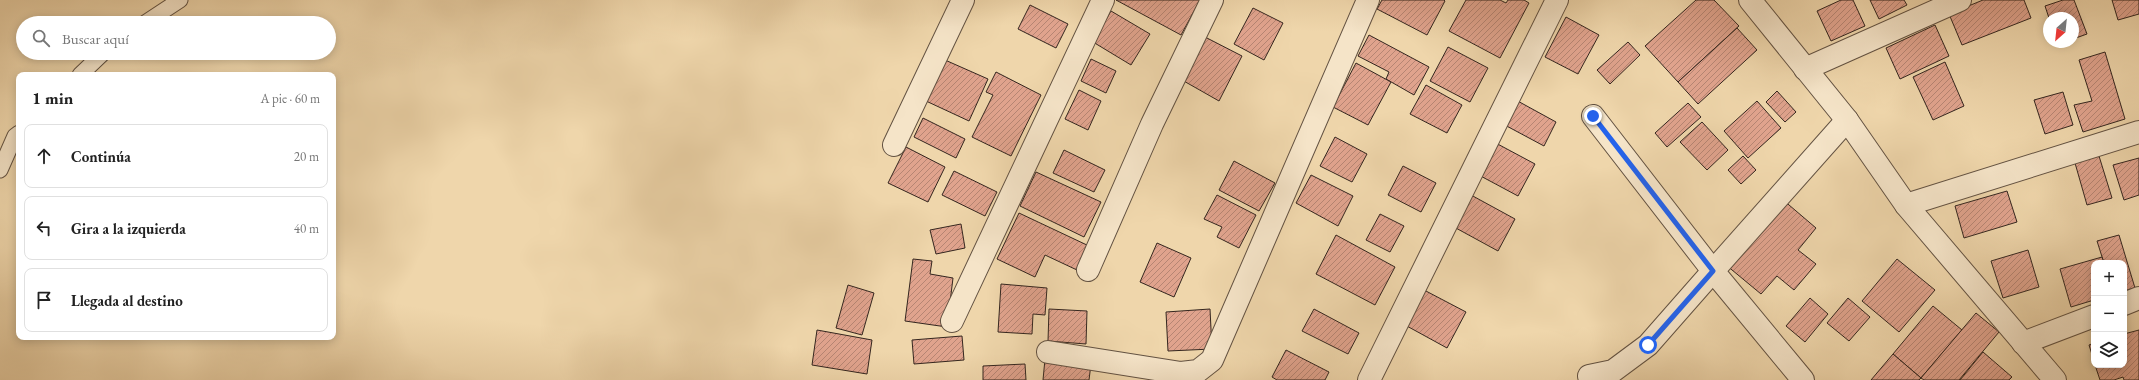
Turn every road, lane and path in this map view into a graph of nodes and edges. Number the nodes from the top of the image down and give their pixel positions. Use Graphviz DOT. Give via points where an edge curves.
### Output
graph roads {
  1 [pos="180,0"];
  2 [pos="963,0"];
  3 [pos="1103,0"];
  4 [pos="1212,0"];
  5 [pos="1368,0"];
  6 [pos="1557,0"];
  7 [pos="1750,0"];
  8 [pos="1960,0"];
  9 [pos="156,16"];
  10 [pos="96,60"];
  11 [pos="1805,69"];
  12 [pos="83,72"];
  13 [pos="1593,116"];
  14 [pos="1847,120"];
  15 [pos="2139,132"];
  16 [pos="16,135"];
  17 [pos="894,145"];
  18 [pos="0,170"];
  19 [pos="1906,205"];
  20 [pos="1088,270"];
  21 [pos="1713,271"];
  22 [pos="2139,298"];
  23 [pos="2127,303"];
  24 [pos="2091,317"];
  25 [pos="952,321"];
  26 [pos="2023,343"];
  27 [pos="1048,352"];
  28 [pos="1590,376"];
  29 [pos="1369,380"];
  30 [pos="1803,380"];
  31 [pos="2055,380"];
  1 -- 9 [label="lane"];
  2 -- 17 [label="street"];
  3 -- 25 [label="street"];
  4 -- 20 [label="street" via="1152,124"];
  5 -- 27 [label="street" via="1212,360 1198,371 1181,373"];
  6 -- 29 [label="street"];
  7 -- 11 [label="street"];
  8 -- 11 [label="street"];
  10 -- 12 [label="lane"];
  11 -- 14 [label="street"];
  13 -- 21 [label="street"];
  14 -- 19 [label="street"];
  14 -- 21 [label="street"];
  15 -- 19 [label="street"];
  16 -- 18 [label="lane"];
  19 -- 26 [label="street"];
  21 -- 28 [label="street" via="1648,345 1613,371"];
  21 -- 30 [label="street"];
  22 -- 23 [label="street"];
  24 -- 26 [label="street"];
  26 -- 31 [label="street"];
}
